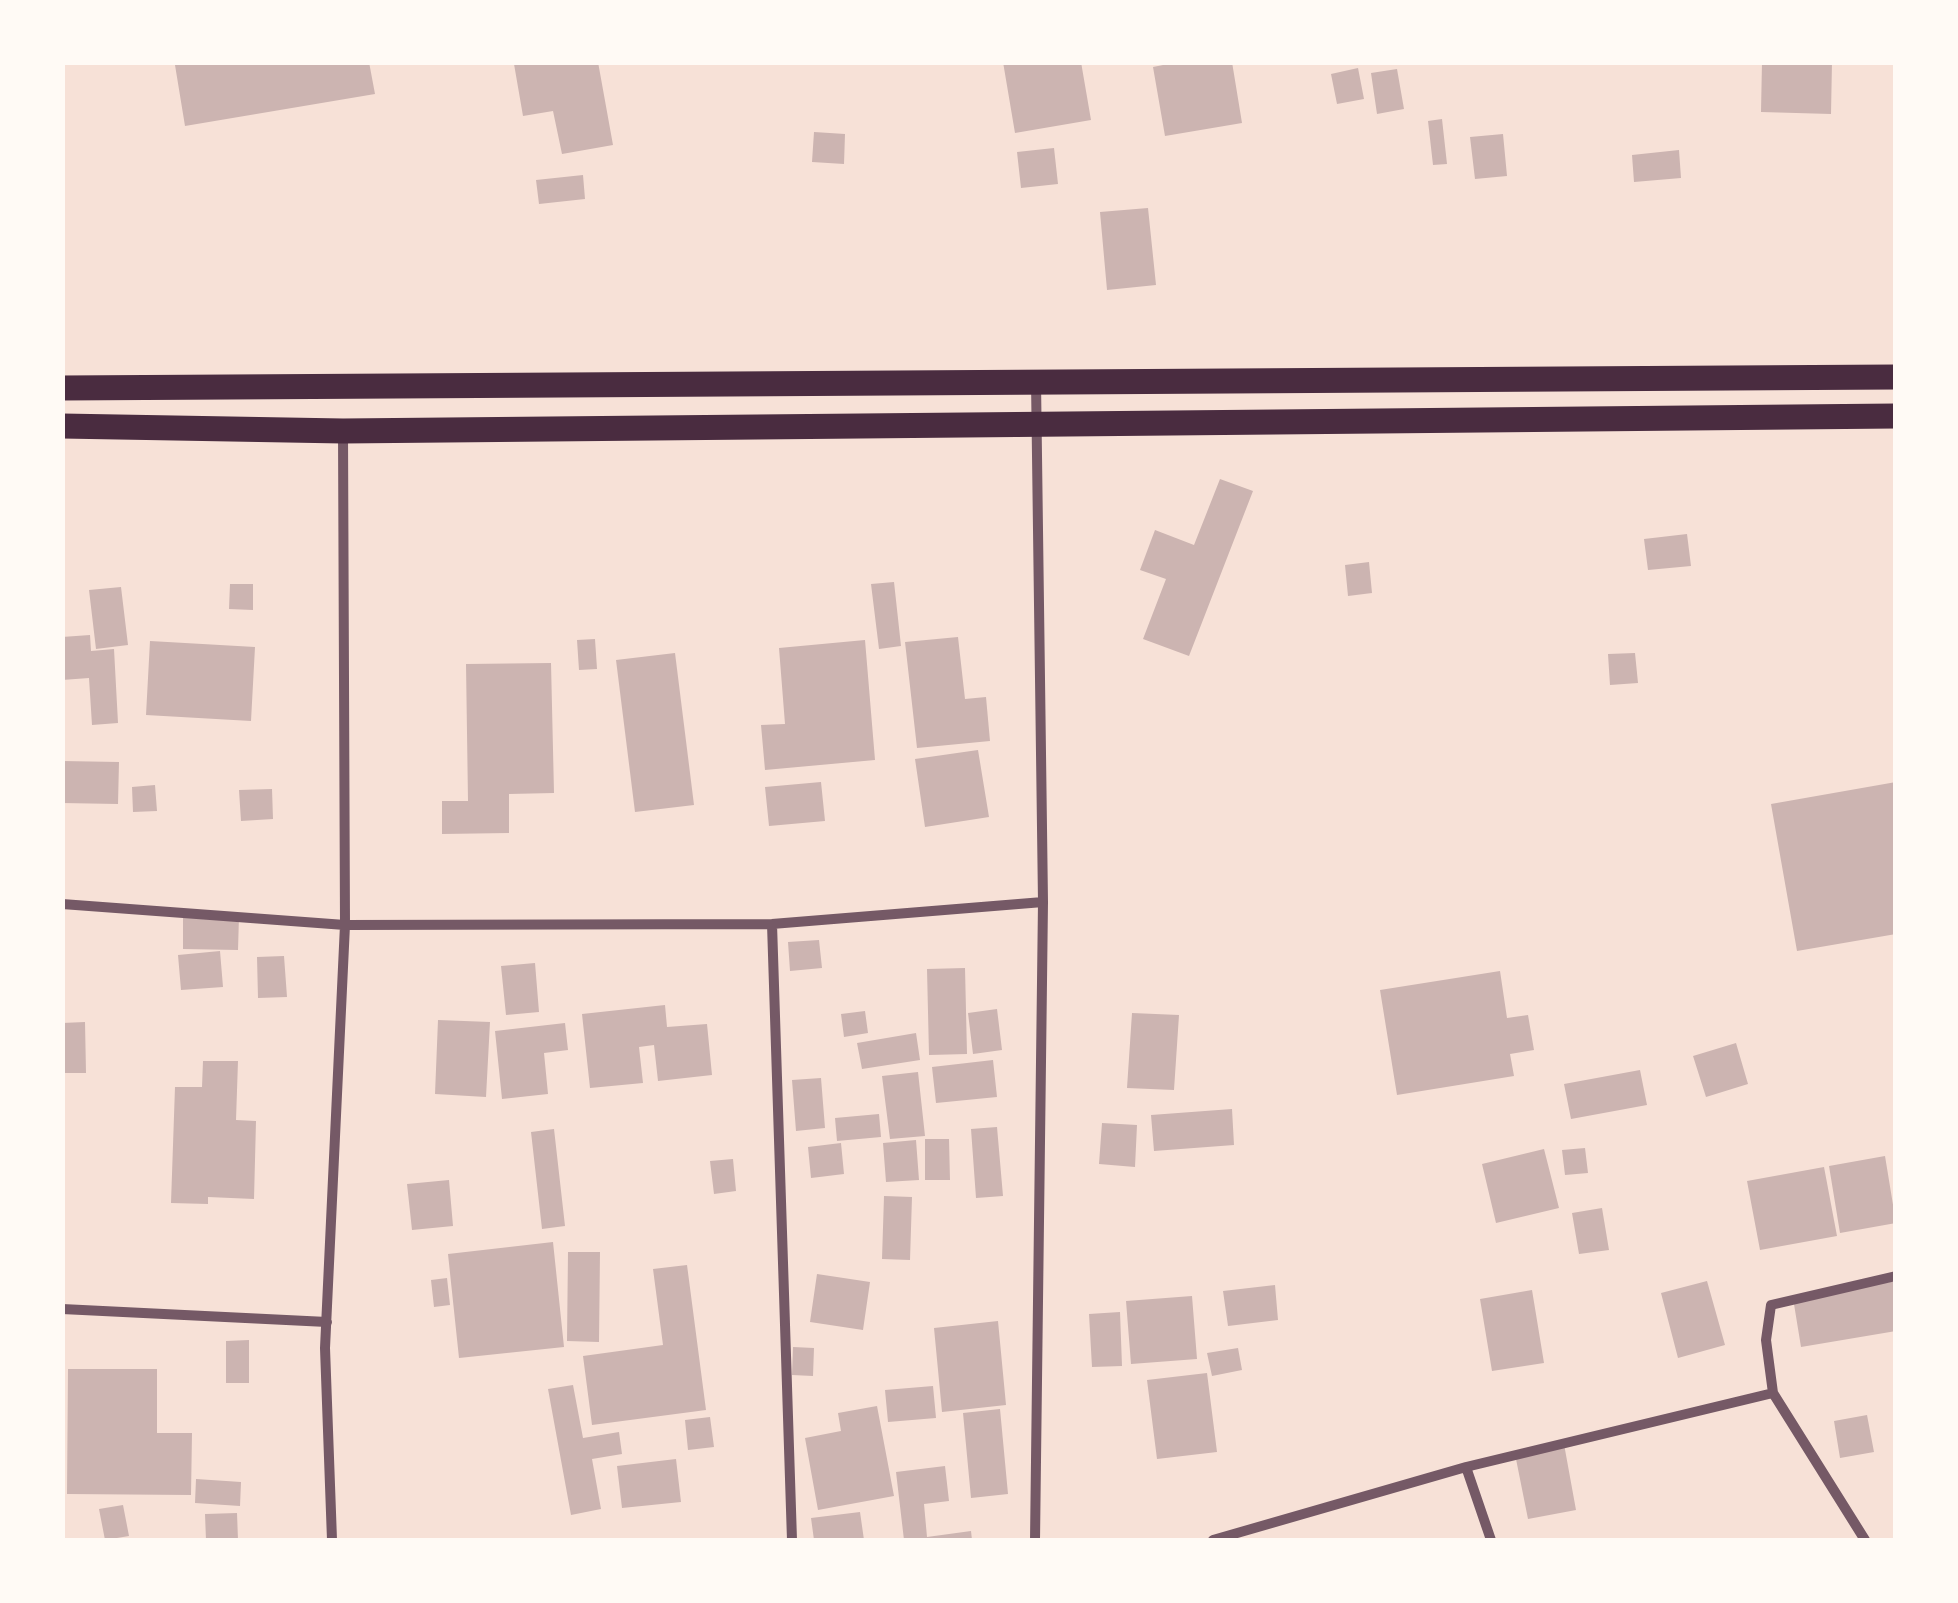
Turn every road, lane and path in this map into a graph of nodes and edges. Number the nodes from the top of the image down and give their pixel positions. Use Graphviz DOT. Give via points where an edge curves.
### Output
graph roads {
  1 [pos="1896,377"];
  2 [pos="1036,380"];
  3 [pos="62,388"];
  4 [pos="280,388"];
  5 [pos="1896,416"];
  6 [pos="1037,422"];
  7 [pos="62,426"];
  8 [pos="280,430"];
  9 [pos="343,431"];
  10 [pos="1043,902"];
  11 [pos="62,904"];
  12 [pos="772,924"];
  13 [pos="345,925"];
  14 [pos="1896,1276"];
  15 [pos="62,1309"];
  16 [pos="327,1322"];
  17 [pos="1773,1393"];
  18 [pos="1466,1467"];
  19 [pos="332,1540"];
  20 [pos="792,1540"];
  21 [pos="1035,1540"];
  22 [pos="1214,1540"];
  23 [pos="1491,1540"];
  24 [pos="1864,1540"];
  1 -- 2 [label="main road"];
  2 -- 4 [label="main road"];
  2 -- 6 [label="street"];
  3 -- 4 [label="main road"];
  4 -- 8 [label="main road"];
  5 -- 6 [label="main road"];
  6 -- 9 [label="main road"];
  6 -- 10 [label="street"];
  7 -- 8 [label="main road"];
  8 -- 9 [label="main road"];
  9 -- 13 [label="street"];
  10 -- 12 [label="street"];
  10 -- 21 [label="street"];
  11 -- 13 [label="street"];
  12 -- 13 [label="street"];
  12 -- 20 [label="street"];
  13 -- 16 [label="street"];
  14 -- 17 [label="street" via="1771,1305 1766,1340"];
  15 -- 16 [label="street"];
  16 -- 19 [label="street"];
  17 -- 18 [label="street"];
  17 -- 24 [label="street"];
  18 -- 22 [label="street"];
  18 -- 23 [label="street"];
}
